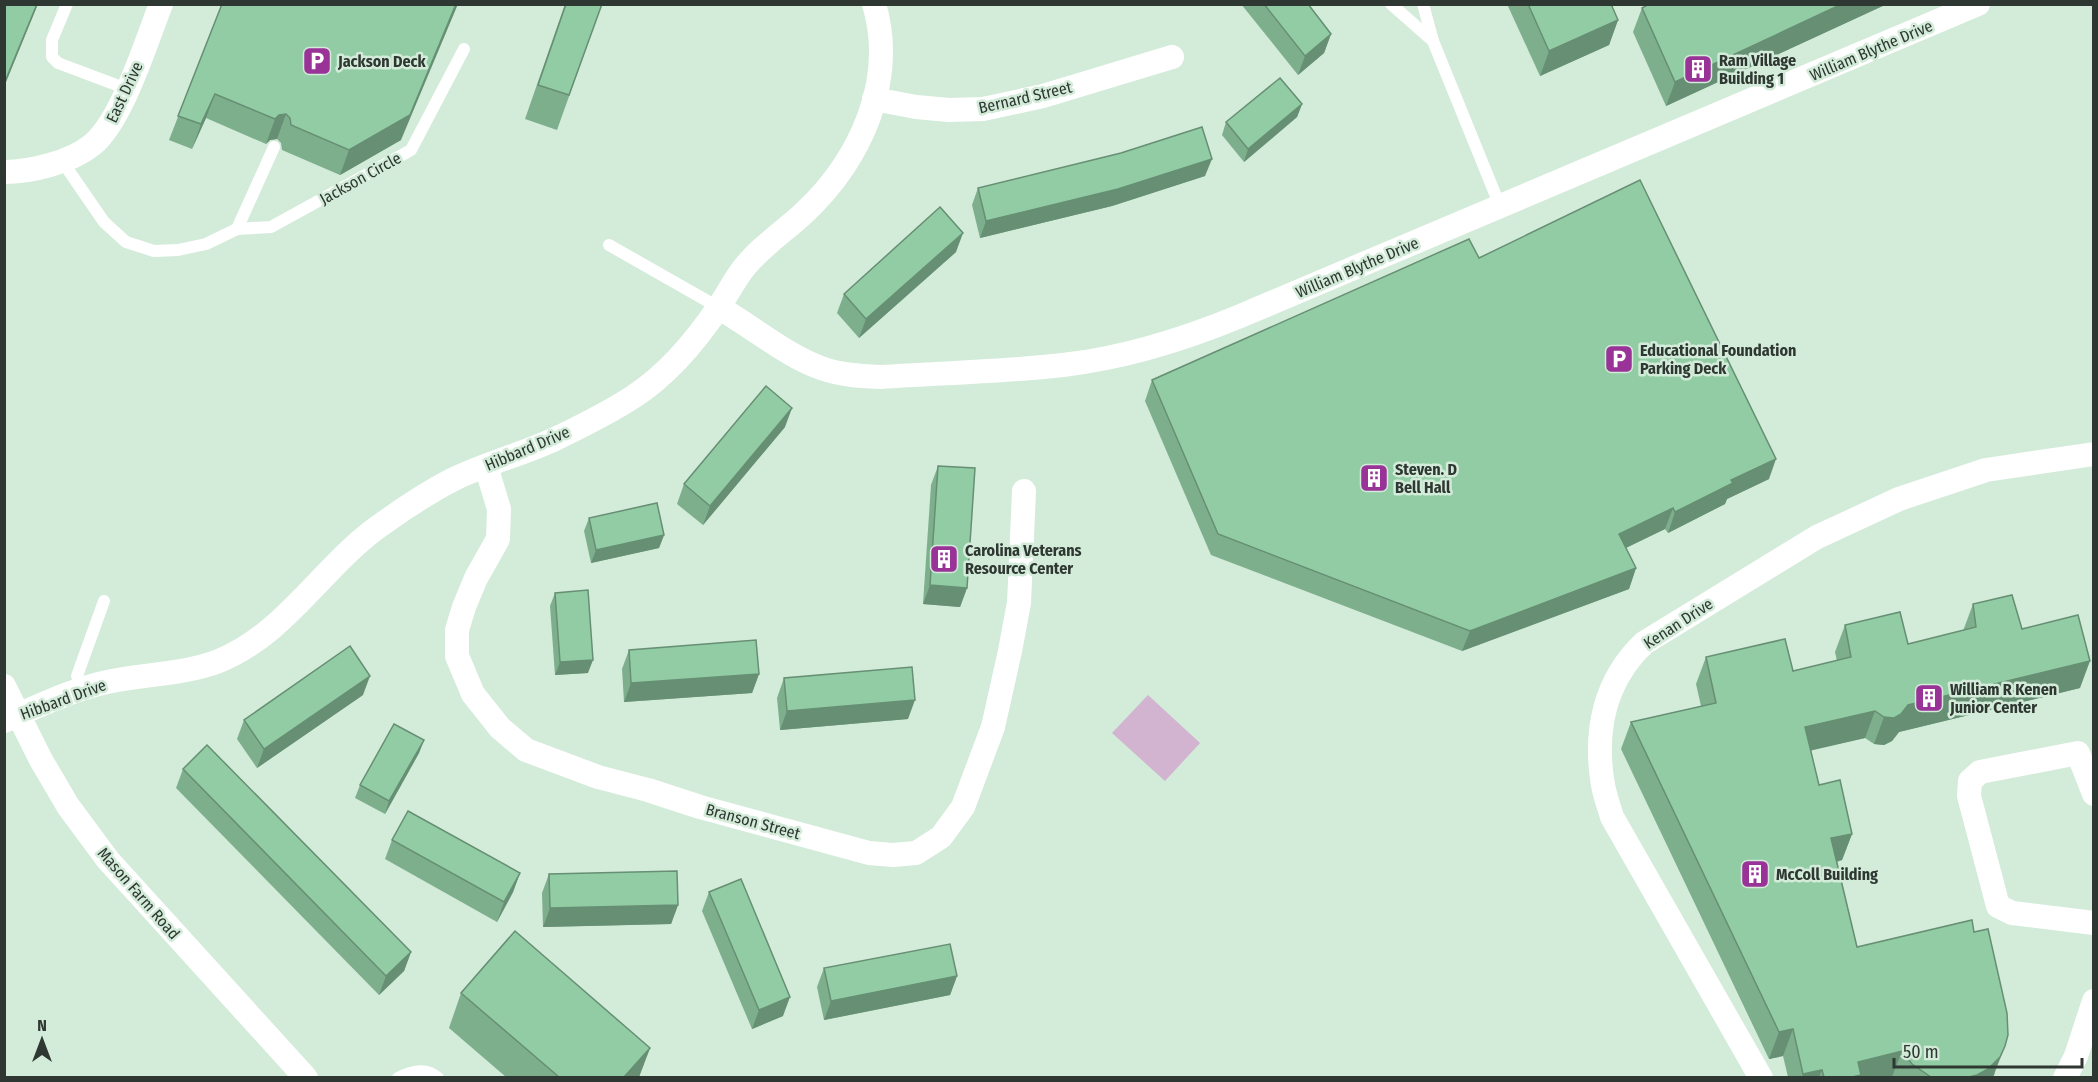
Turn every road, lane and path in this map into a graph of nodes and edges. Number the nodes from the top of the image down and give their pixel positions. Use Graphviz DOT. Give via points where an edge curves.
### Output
graph roads {
  1 [pos="68,4"];
  2 [pos="162,4"];
  3 [pos="874,4"];
  4 [pos="1391,4"];
  5 [pos="1423,4"];
  6 [pos="1978,4"];
  7 [pos="1433,41"];
  8 [pos="464,49"];
  9 [pos="1172,57"];
  10 [pos="127,89"];
  11 [pos="874,99"];
  12 [pos="274,147"];
  13 [pos="62,161"];
  14 [pos="4,172"];
  15 [pos="1500,206"];
  16 [pos="237,229"];
  17 [pos="609,245"];
  18 [pos="718,308"];
  19 [pos="2094,454"];
  20 [pos="486,466"];
  21 [pos="1024,491"];
  22 [pos="104,601"];
  23 [pos="77,676"];
  24 [pos="4,686"];
  25 [pos="11,718"];
  26 [pos="2086,751"];
  27 [pos="2094,794"];
  28 [pos="2094,923"];
  29 [pos="2094,1001"];
  30 [pos="306,1077"];
  31 [pos="399,1077"];
  32 [pos="438,1077"];
  33 [pos="1761,1077"];
  34 [pos="2065,1077"];
  1 -- 10 [label="lane" via="52,40 52,57 58,63"];
  2 -- 10 [label="street, East Drive"];
  3 -- 11 [label="street, Hibbard Drive" via="881,55"];
  4 -- 7 [label="lane"];
  5 -- 7 [label="lane"];
  6 -- 15 [label="street, William Blythe Drive"];
  7 -- 15 [label="lane"];
  8 -- 16 [label="lane, Jackson Circle" via="411,150 271,227"];
  9 -- 11 [label="street, Bernard Street" via="1043,96 983,109 938,109"];
  10 -- 13 [label="street, East Drive" via="111,123 92,146"];
  11 -- 18 [label="street, Hibbard Drive" via="863,133 842,170 815,202 751,260"];
  12 -- 16 [label="lane"];
  13 -- 14 [label="street" via="25,172"];
  13 -- 16 [label="lane, Jackson Circle" via="104,222 126,242 154,250 178,250"];
  15 -- 18 [label="street, William Blythe Drive" via="1205,331 1143,350 1062,365 881,377 841,373 804,360"];
  17 -- 18 [label="lane"];
  18 -- 20 [label="street, Hibbard Drive" via="677,357 633,397 553,440"];
  19 -- 33 [label="street, Kenan Drive" via="1986,470 1899,500 1817,537 1644,643 1629,658 1611,688 1600,745 1603,786 1612,817"];
  20 -- 21 [label="street, Branson Street" via="499,508 498,539 464,607 457,630 457,656 473,694 500,728 526,750 598,777 869,853 893,855 916,853 941,837 963,807 993,727 1018,603"];
  20 -- 25 [label="street, Hibbard Drive" via="452,480 359,540 269,631 244,648 192,669 82,689"];
  22 -- 23 [label="lane"];
  24 -- 25 [label="street, Mason Farm Road"];
  25 -- 30 [label="street, Mason Farm Road" via="108,860"];
  26 -- 27 [label="street"];
  26 -- 28 [label="street" via="1980,772 1970,781 1969,796 1998,906 2012,913"];
  29 -- 34 [label="street"];
  31 -- 32 [label="lane" via="411,1070"];
}
